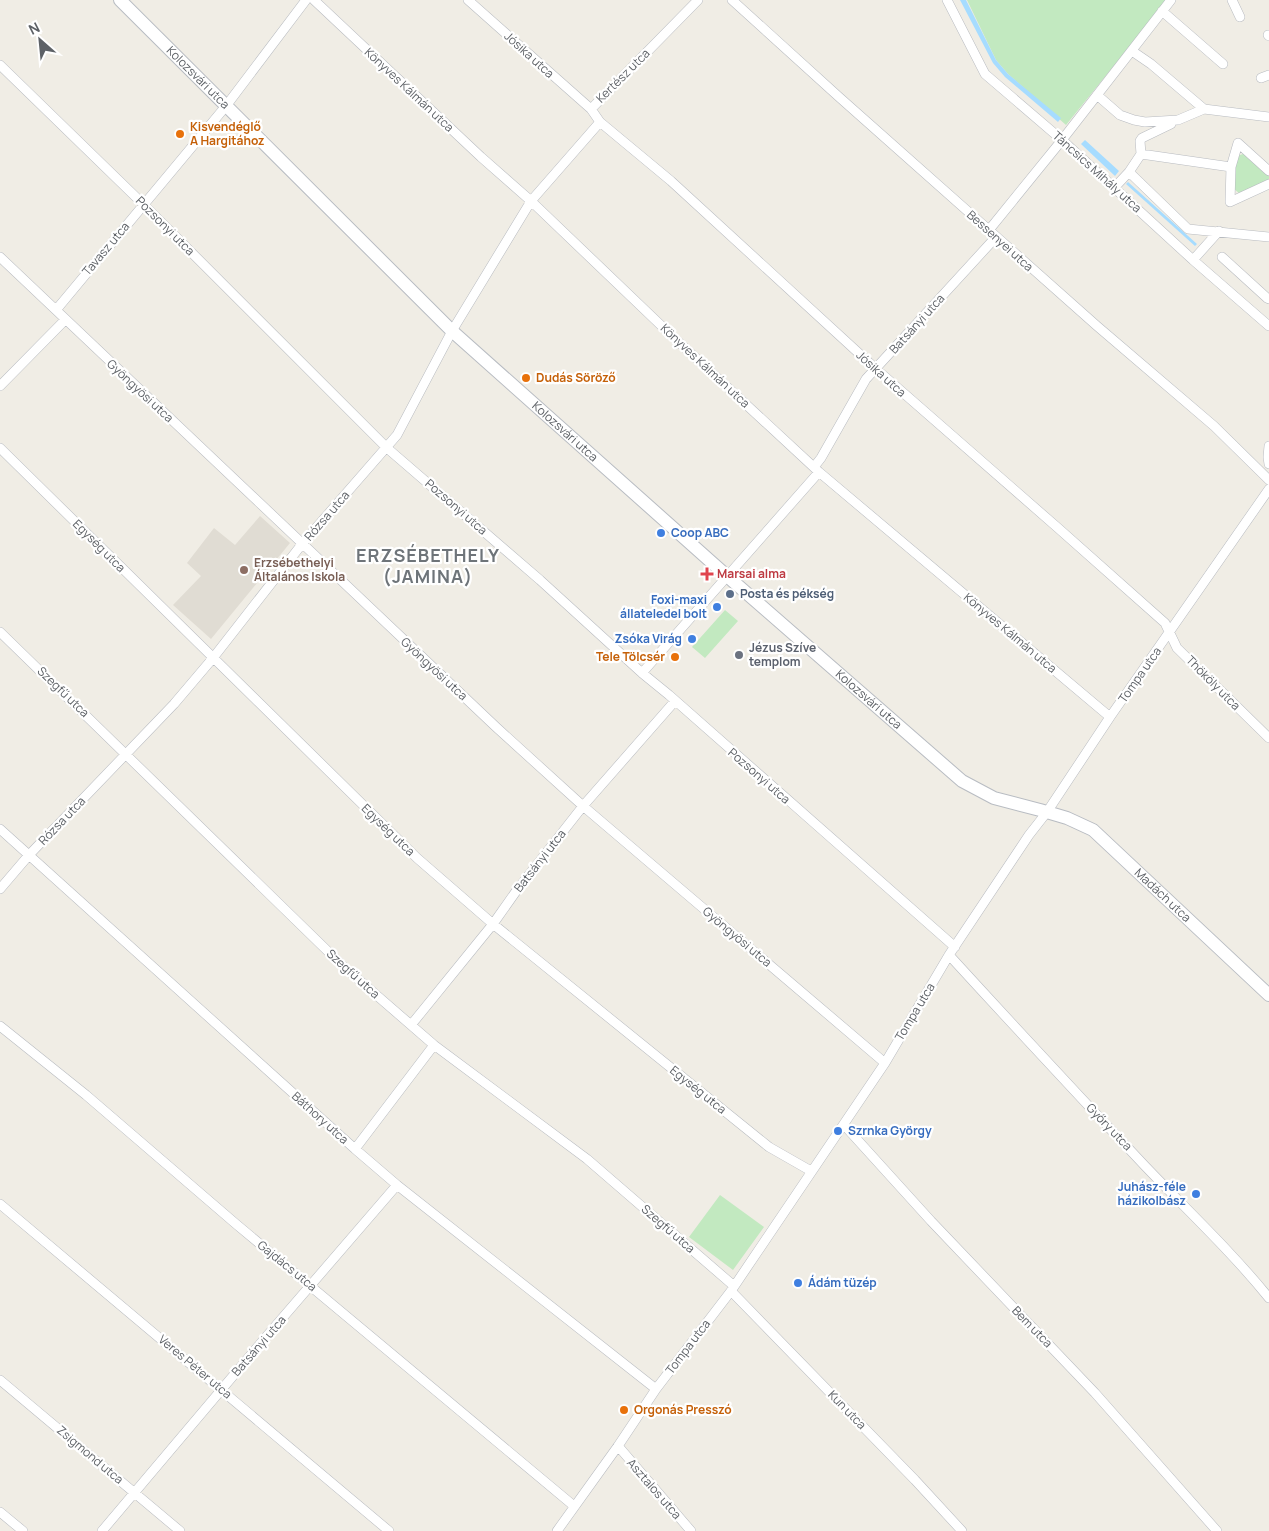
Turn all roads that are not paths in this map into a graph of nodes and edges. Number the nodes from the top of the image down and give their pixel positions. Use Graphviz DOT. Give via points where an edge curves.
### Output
graph roads {
  1 [pos="120,0"];
  2 [pos="306,0"];
  3 [pos="314,0"];
  4 [pos="468,0"];
  5 [pos="698,0"];
  6 [pos="733,0"];
  7 [pos="947,0"];
  8 [pos="1171,0"];
  9 [pos="1232,0"];
  10 [pos="1162,11"];
  11 [pos="1240,17"];
  12 [pos="1132,51"];
  13 [pos="1223,64"];
  14 [pos="0,65"];
  15 [pos="1097,95"];
  16 [pos="226,106"];
  17 [pos="1204,108"];
  18 [pos="590,109"];
  19 [pos="1269,118"];
  20 [pos="1178,120"];
  21 [pos="600,122"];
  22 [pos="1149,122"];
  23 [pos="1152,133"];
  24 [pos="1062,140"];
  25 [pos="1141,154"];
  26 [pos="1231,167"];
  27 [pos="1269,171"];
  28 [pos="1129,172"];
  29 [pos="1269,184"];
  30 [pos="1114,188"];
  31 [pos="531,201"];
  32 [pos="143,204"];
  33 [pos="1219,231"];
  34 [pos="992,234"];
  35 [pos="1269,236"];
  36 [pos="0,257"];
  37 [pos="1222,257"];
  38 [pos="1193,260"];
  39 [pos="1269,299"];
  40 [pos="56,310"];
  41 [pos="65,320"];
  42 [pos="1269,326"];
  43 [pos="452,331"];
  44 [pos="876,369"];
  45 [pos="0,386"];
  46 [pos="1269,446"];
  47 [pos="0,448"];
  48 [pos="387,448"];
  49 [pos="1269,464"];
  50 [pos="816,470"];
  51 [pos="1269,480"];
  52 [pos="1269,489"];
  53 [pos="302,544"];
  54 [pos="727,576"];
  55 [pos="1165,623"];
  56 [pos="0,632"];
  57 [pos="1169,633"];
  58 [pos="212,658"];
  59 [pos="642,673"];
  60 [pos="675,701"];
  61 [pos="1110,717"];
  62 [pos="1269,738"];
  63 [pos="126,754"];
  64 [pos="583,806"];
  65 [pos="1047,812"];
  66 [pos="0,829"];
  67 [pos="29,855"];
  68 [pos="0,889"];
  69 [pos="492,924"];
  70 [pos="955,947"];
  71 [pos="950,955"];
  72 [pos="1269,995"];
  73 [pos="411,1025"];
  74 [pos="0,1026"];
  75 [pos="434,1044"];
  76 [pos="885,1063"];
  77 [pos="844,1125"];
  78 [pos="354,1149"];
  79 [pos="811,1171"];
  80 [pos="397,1185"];
  81 [pos="0,1204"];
  82 [pos="311,1286"];
  83 [pos="732,1289"];
  84 [pos="1269,1298"];
  85 [pos="0,1380"];
  86 [pos="656,1389"];
  87 [pos="222,1390"];
  88 [pos="618,1446"];
  89 [pos="134,1492"];
  90 [pos="574,1506"];
  91 [pos="0,1512"];
  92 [pos="23,1531"];
  93 [pos="102,1531"];
  94 [pos="180,1531"];
  95 [pos="389,1531"];
  96 [pos="557,1531"];
  97 [pos="691,1531"];
  98 [pos="962,1531"];
  99 [pos="1217,1531"];
  1 -- 16 [label="street, Kolozsvári utca"];
  2 -- 16 [label="street, Tavasz utca"];
  3 -- 31 [label="street, Könyves Kálmán utca"];
  4 -- 18 [label="street, Jósika utca"];
  5 -- 18 [label="street, Kertész utca"];
  6 -- 34 [label="street, Bessenyei utca"];
  7 -- 24 [label="street, Táncsics Mihály utca" via="985,74"];
  8 -- 10 [label="street, Batsányi utca"];
  9 -- 11 [label="street"];
  10 -- 12 [label="street, Batsányi utca"];
  10 -- 13 [label="street"];
  12 -- 15 [label="street, Batsányi utca"];
  12 -- 17 [label="street"];
  14 -- 32 [label="street, Pozsonyi utca"];
  15 -- 22 [label="street" via="1120,115"];
  15 -- 24 [label="street, Batsányi utca"];
  16 -- 32 [label="street, Tavasz utca"];
  16 -- 43 [label="street, Kolozsvári utca"];
  17 -- 19 [label="street"];
  17 -- 20 [label="street"];
  18 -- 21 [label="street, Kertész utca"];
  20 -- 22 [label="street"];
  20 -- 23 [label="street"];
  21 -- 31 [label="street, Kertész utca"];
  21 -- 44 [label="street, Jósika utca" via="671,181"];
  22 -- 23 [label="street"];
  23 -- 25 [label="street" via="1140,141"];
  24 -- 30 [label="street, Táncsics Mihály utca"];
  24 -- 34 [label="street, Batsányi utca"];
  25 -- 26 [label="street"];
  25 -- 28 [label="street"];
  26 -- 27 [label="street" via="1238,143"];
  26 -- 29 [label="street" via="1230,202"];
  28 -- 30 [label="street"];
  28 -- 33 [label="street" via="1188,229"];
  30 -- 38 [label="street, Táncsics Mihály utca"];
  31 -- 43 [label="street, Rózsa utca"];
  31 -- 50 [label="street, Könyves Kálmán utca"];
  32 -- 40 [label="street, Tavasz utca"];
  32 -- 48 [label="street, Pozsonyi utca"];
  33 -- 35 [label="street"];
  33 -- 38 [label="street"];
  34 -- 44 [label="street, Batsányi utca"];
  34 -- 51 [label="street, Bessenyei utca" via="1214,426"];
  36 -- 40 [label="street, Gyöngyösi utca"];
  37 -- 39 [label="street"];
  38 -- 42 [label="street, Táncsics Mihály utca"];
  40 -- 41 [label="street, Gyöngyösi utca"];
  41 -- 45 [label="street"];
  41 -- 53 [label="street, Gyöngyösi utca"];
  43 -- 48 [label="street, Rózsa utca" via="397,436"];
  43 -- 54 [label="street, Kolozsvári utca"];
  44 -- 50 [label="street, Batsányi utca" via="866,379"];
  44 -- 55 [label="street, Jósika utca"];
  46 -- 49 [label="street"];
  47 -- 58 [label="street, Egység utca"];
  48 -- 53 [label="street, Rózsa utca"];
  48 -- 59 [label="street, Pozsonyi utca"];
  50 -- 54 [label="street, Batsányi utca"];
  50 -- 61 [label="street, Könyves Kálmán utca"];
  52 -- 57 [label="street, Tompa utca"];
  53 -- 58 [label="street, Rózsa utca"];
  53 -- 64 [label="street, Gyöngyösi utca"];
  54 -- 59 [label="street, Batsányi utca"];
  54 -- 65 [label="street, Kolozsvári utca" via="962,781 994,798"];
  55 -- 57 [label="street, Thököly utca"];
  56 -- 63 [label="street, Szegfű utca"];
  57 -- 61 [label="street, Tompa utca"];
  57 -- 62 [label="street, Thököly utca" via="1177,648"];
  58 -- 63 [label="street, Rózsa utca"];
  58 -- 69 [label="street, Egység utca" via="417,858"];
  59 -- 60 [label="street, Pozsonyi utca"];
  60 -- 64 [label="street, Batsányi utca"];
  60 -- 70 [label="street, Pozsonyi utca"];
  61 -- 65 [label="street, Tompa utca"];
  63 -- 67 [label="street, Rózsa utca"];
  63 -- 73 [label="street, Szegfű utca" via="344,967"];
  64 -- 69 [label="street, Batsányi utca"];
  64 -- 76 [label="street, Gyöngyösi utca"];
  65 -- 70 [label="street, Tompa utca"];
  65 -- 72 [label="street, Madách utca" via="1093,830"];
  66 -- 67 [label="street, Báthory utca"];
  67 -- 68 [label="street, Rózsa utca"];
  67 -- 78 [label="street, Báthory utca"];
  69 -- 73 [label="street, Batsányi utca"];
  69 -- 79 [label="street, Egység utca" via="769,1146"];
  70 -- 71 [label="street, Tompa utca"];
  71 -- 76 [label="street, Tompa utca"];
  71 -- 84 [label="street, Győry utca"];
  73 -- 75 [label="street, Szegfű utca"];
  74 -- 82 [label="street, Gajdács utca"];
  75 -- 78 [label="street"];
  75 -- 83 [label="street, Szegfű utca" via="587,1159"];
  76 -- 77 [label="street, Tompa utca"];
  77 -- 79 [label="street, Tompa utca"];
  77 -- 99 [label="street, Bem utca" via="1094,1393"];
  78 -- 80 [label="street, Báthory utca"];
  79 -- 83 [label="street, Tompa utca"];
  80 -- 82 [label="street, Batsányi utca"];
  80 -- 86 [label="street, Báthory utca"];
  81 -- 87 [label="street, Veres Péter utca"];
  82 -- 87 [label="street, Batsányi utca"];
  82 -- 90 [label="street, Gajdács utca"];
  83 -- 86 [label="street, Tompa utca"];
  83 -- 98 [label="street, Kun utca"];
  85 -- 89 [label="street, Zsigmond utca"];
  86 -- 88 [label="street, Tompa utca"];
  87 -- 89 [label="street, Batsányi utca"];
  87 -- 95 [label="street, Veres Péter utca"];
  88 -- 90 [label="street, Tompa utca"];
  88 -- 97 [label="street, Asztalos utca"];
  89 -- 93 [label="street, Batsányi utca"];
  89 -- 94 [label="street, Zsigmond utca"];
  90 -- 96 [label="street, Tompa utca"];
  91 -- 92 [label="street"];
}
